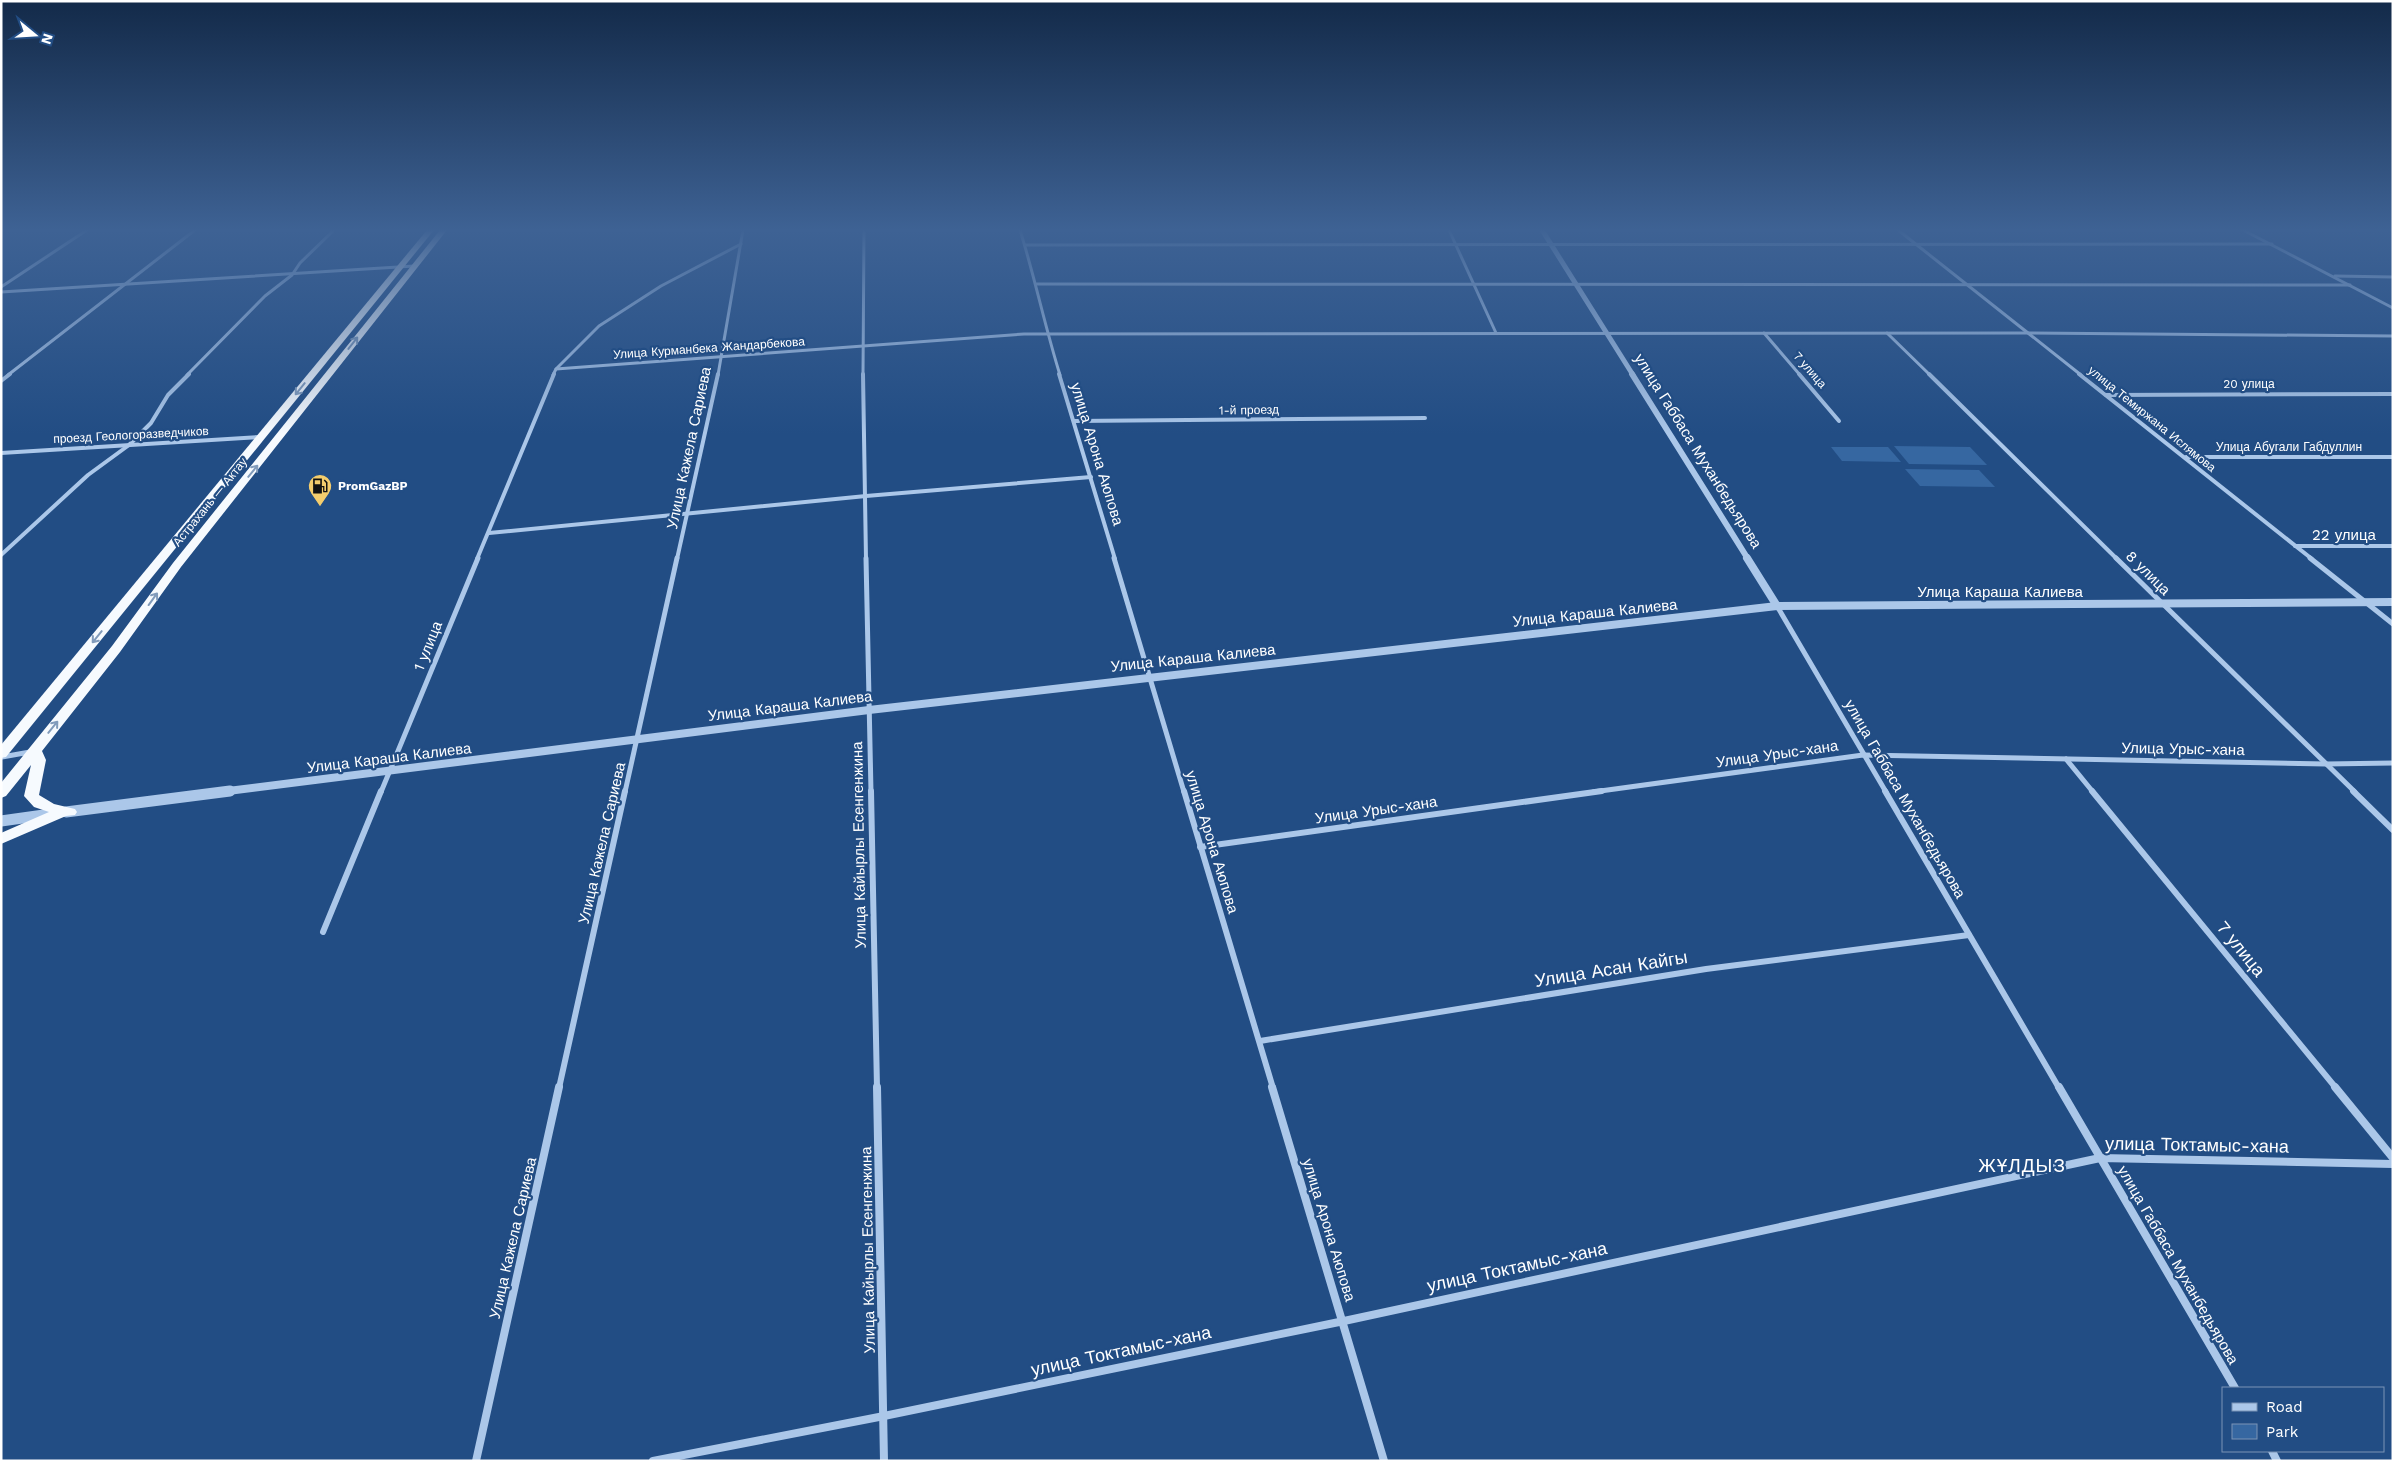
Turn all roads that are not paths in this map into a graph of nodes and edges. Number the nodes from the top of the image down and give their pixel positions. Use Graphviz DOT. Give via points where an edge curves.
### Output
graph roads {
  1 [pos="106,298"];
  2 [pos="263,298"];
  3 [pos="374,298"];
  4 [pos="388,298"];
  5 [pos="642,298"];
  6 [pos="732,298"];
  7 [pos="863,298"];
  8 [pos="1040,298"];
  9 [pos="1480,298"];
  10 [pos="1586,298"];
  11 [pos="1985,298"];
  12 [pos="2375,298"];
  13 [pos="2393,308"];
  14 [pos="1496,333"];
  15 [pos="1764,333"];
  16 [pos="1887,333"];
  17 [pos="2030,333"];
  18 [pos="1047,334"];
  19 [pos="1608,334"];
  20 [pos="2393,336"];
  21 [pos="862,345"];
  22 [pos="722,356"];
  23 [pos="556,369"];
  24 [pos="1,381"];
  25 [pos="2393,394"];
  26 [pos="2106,395"];
  27 [pos="1424,418"];
  28 [pos="1839,421"];
  29 [pos="1074,422"];
  30 [pos="261,437"];
  31 [pos="129,445"];
  32 [pos="1,453"];
  33 [pos="2185,457"];
  34 [pos="2393,457"];
  35 [pos="1091,477"];
  36 [pos="866,496"];
  37 [pos="687,514"];
  38 [pos="489,533"];
  39 [pos="2294,546"];
  40 [pos="2393,546"];
  41 [pos="1,555"];
  42 [pos="2364,602"];
  43 [pos="2393,602"];
  44 [pos="2163,605"];
  45 [pos="1777,606"];
  46 [pos="2393,624"];
  47 [pos="1151,676"];
  48 [pos="869,710"];
  49 [pos="638,740"];
  50 [pos="32,752"];
  51 [pos="1863,755"];
  52 [pos="1,756"];
  53 [pos="2066,759"];
  54 [pos="2393,763"];
  55 [pos="2326,764"];
  56 [pos="390,772"];
  57 [pos="1,793"];
  58 [pos="65,812"];
  59 [pos="1,821"];
  60 [pos="2393,830"];
  61 [pos="1,839"];
  62 [pos="1200,847"];
  63 [pos="323,932"];
  64 [pos="1969,935"];
  65 [pos="1260,1041"];
  66 [pos="2100,1158"];
  67 [pos="2393,1158"];
  68 [pos="2393,1164"];
  69 [pos="1344,1321"];
  70 [pos="2234,1387"];
  71 [pos="884,1416"];
  72 [pos="476,1461"];
  73 [pos="652,1461"];
  74 [pos="884,1461"];
  75 [pos="1384,1461"];
  1 -- 24 [label="street"];
  2 -- 31 [label="street" via="168,395 151,423"];
  3 -- 30 [label="highway, Астрахань — Актау, one-way"];
  50 -- 4 [label="highway, Астрахань — Актау, one-way" via="116,650 177,565"];
  5 -- 23 [label="street" via="599,326"];
  6 -- 22 [label="street, Улица Кажела Сариева"];
  7 -- 21 [label="street, Улица Кайырлы Есенгенжина"];
  8 -- 18 [label="street, улица Арона Аюпова"];
  9 -- 14 [label="street"];
  10 -- 19 [label="street, улица Габбаса Муханбедьярова"];
  11 -- 17 [label="street, улица Темиржана Ислямова"];
  12 -- 13 [label="street"];
  14 -- 18 [label="street, Улица Курманбека Жандарбекова"];
  14 -- 19 [label="street, Улица Курманбека Жандарбекова"];
  15 -- 16 [label="street, Улица Курманбека Жандарбекова"];
  15 -- 19 [label="street, Улица Курманбека Жандарбекова"];
  15 -- 28 [label="street, 7 улица"];
  16 -- 17 [label="street, Улица Курманбека Жандарбекова"];
  16 -- 44 [label="street, 8 улица"];
  17 -- 20 [label="street, Улица Курманбека Жандарбекова"];
  17 -- 26 [label="street, улица Темиржана Ислямова"];
  18 -- 21 [label="street, Улица Курманбека Жандарбекова"];
  18 -- 29 [label="street, улица Арона Аюпова"];
  19 -- 45 [label="street, улица Габбаса Муханбедьярова"];
  21 -- 22 [label="street, Улица Курманбека Жандарбекова"];
  21 -- 36 [label="street, Улица Кайырлы Есенгенжина"];
  22 -- 23 [label="street, Улица Курманбека Жандарбекова"];
  22 -- 37 [label="street, Улица Кажела Сариева"];
  23 -- 38 [label="street, 1 улица"];
  25 -- 26 [label="street, 20 улица"];
  26 -- 33 [label="street, улица Темиржана Ислямова"];
  27 -- 29 [label="street, 1-й проезд"];
  29 -- 35 [label="street, улица Арона Аюпова"];
  30 -- 31 [label="street, проезд Геологоразведчиков"];
  30 -- 52 [label="highway, Астрахань — Актау, one-way"];
  31 -- 32 [label="street, проезд Геологоразведчиков"];
  31 -- 41 [label="street" via="88,475"];
  33 -- 34 [label="street, Улица Абугали Габдуллин"];
  33 -- 39 [label="street, улица Темиржана Ислямова"];
  35 -- 36 [label="street"];
  35 -- 47 [label="street, улица Арона Аюпова"];
  36 -- 37 [label="street"];
  36 -- 48 [label="street, Улица Кайырлы Есенгенжина"];
  37 -- 38 [label="street"];
  37 -- 49 [label="street, Улица Кажела Сариева"];
  38 -- 56 [label="street, 1 улица"];
  39 -- 40 [label="street, 22 улица"];
  39 -- 42 [label="street, улица Темиржана Ислямова"];
  42 -- 43 [label="street, Улица Караша Калиева"];
  42 -- 44 [label="street, Улица Караша Калиева"];
  42 -- 46 [label="street, улица Темиржана Ислямова"];
  44 -- 45 [label="street, Улица Караша Калиева"];
  44 -- 55 [label="street, 8 улица"];
  45 -- 47 [label="street, Улица Караша Калиева"];
  45 -- 51 [label="street, улица Габбаса Муханбедьярова"];
  47 -- 48 [label="street, Улица Караша Калиева"];
  47 -- 62 [label="street, улица Арона Аюпова"];
  48 -- 49 [label="street, Улица Караша Калиева"];
  48 -- 71 [label="street, Улица Кайырлы Есенгенжина"];
  49 -- 56 [label="street, Улица Караша Калиева"];
  49 -- 72 [label="street, Улица Кажела Сариева"];
  50 -- 52 [label="street"];
  50 -- 57 [label="highway, Астрахань — Актау"];
  50 -- 58 [label="highway" via="38,755 39,760 31,796 37,803"];
  51 -- 53 [label="street, Улица Урыс-хана"];
  51 -- 62 [label="street, Улица Урыс-хана"];
  51 -- 64 [label="street, улица Габбаса Муханбедьярова"];
  53 -- 55 [label="street, Улица Урыс-хана"];
  53 -- 67 [label="street, 7 улица"];
  54 -- 55 [label="street, Улица Урыс-хана"];
  55 -- 60 [label="street, 8 улица"];
  56 -- 58 [label="street, Улица Караша Калиева"];
  56 -- 63 [label="street, 1 улица"];
  58 -- 59 [label="street, Улица Караша Калиева"];
  58 -- 61 [label="highway"];
  62 -- 65 [label="street, улица Арона Аюпова"];
  64 -- 65 [label="street, Улица Асан Кайгы" via="1706,969"];
  64 -- 66 [label="street, улица Габбаса Муханбедьярова"];
  65 -- 69 [label="street, улица Арона Аюпова"];
  66 -- 68 [label="street, улица Токтамыс-хана"];
  66 -- 69 [label="street, улица Токтамыс-хана"];
  66 -- 70 [label="street, улица Габбаса Муханбедьярова"];
  69 -- 71 [label="street, улица Токтамыс-хана"];
  69 -- 75 [label="street, улица Арона Аюпова"];
  71 -- 73 [label="street, улица Токтамыс-хана"];
  71 -- 74 [label="street, Улица Кайырлы Есенгенжина"];
}
